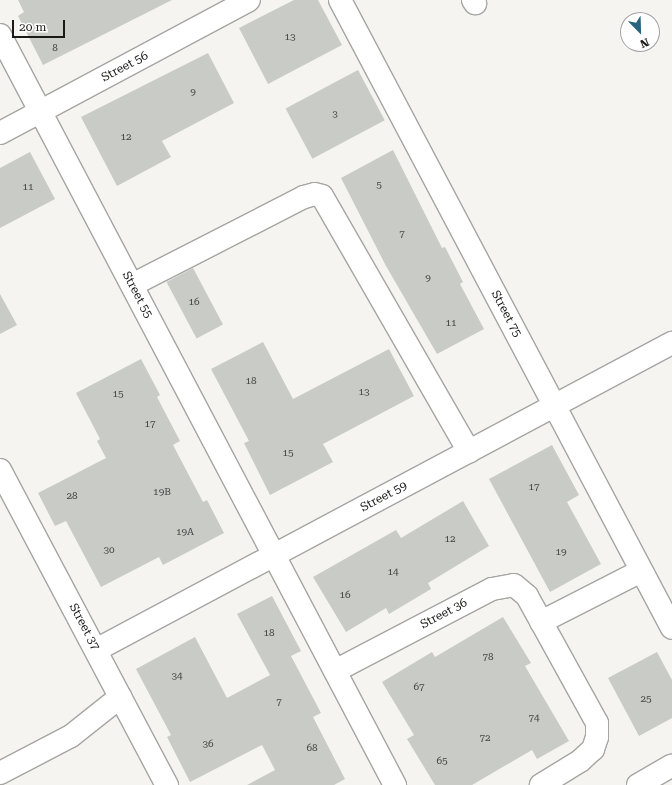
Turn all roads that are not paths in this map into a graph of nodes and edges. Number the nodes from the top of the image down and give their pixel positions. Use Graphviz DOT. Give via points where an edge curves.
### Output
graph roads {
  1 [pos="249,0"];
  2 [pos="340,0"];
  3 [pos="0,35"];
  4 [pos="41,112"];
  5 [pos="0,133"];
  6 [pos="132,285"];
  7 [pos="672,343"];
  8 [pos="554,406"];
  9 [pos="469,452"];
  10 [pos="0,470"];
  11 [pos="5,492"];
  12 [pos="274,556"];
  13 [pos="642,571"];
  14 [pos="541,622"];
  15 [pos="672,628"];
  16 [pos="96,650"];
  17 [pos="335,671"];
  18 [pos="120,697"];
  19 [pos="672,765"];
  20 [pos="0,773"];
  21 [pos="167,785"];
  22 [pos="394,785"];
  23 [pos="541,785"];
  24 [pos="638,785"];
  1 -- 4 [label="street, Street 56"];
  2 -- 8 [label="street, Street 75"];
  3 -- 4 [label="street, Street 55"];
  4 -- 5 [label="street, Street 56"];
  4 -- 6 [label="street, Street 55"];
  6 -- 9 [label="street" via="304,197 315,194 322,196"];
  6 -- 12 [label="street, Street 55"];
  7 -- 8 [label="street, Street 59"];
  8 -- 9 [label="street, Street 59"];
  8 -- 13 [label="street, Street 75"];
  9 -- 12 [label="street, Street 59"];
  10 -- 11 [label="street, Street 37"];
  11 -- 16 [label="street, Street 37"];
  12 -- 16 [label="street, Street 59"];
  12 -- 17 [label="street"];
  13 -- 14 [label="street"];
  13 -- 15 [label="street, Street 75"];
  14 -- 17 [label="street, Street 36" via="527,596 514,585 502,585"];
  14 -- 23 [label="street, Street 36" via="597,723 597,737 593,749 580,761"];
  16 -- 18 [label="street, Street 37"];
  17 -- 22 [label="street"];
  18 -- 20 [label="street" via="71,736"];
  18 -- 21 [label="street, Street 37"];
  19 -- 24 [label="street"];
}
